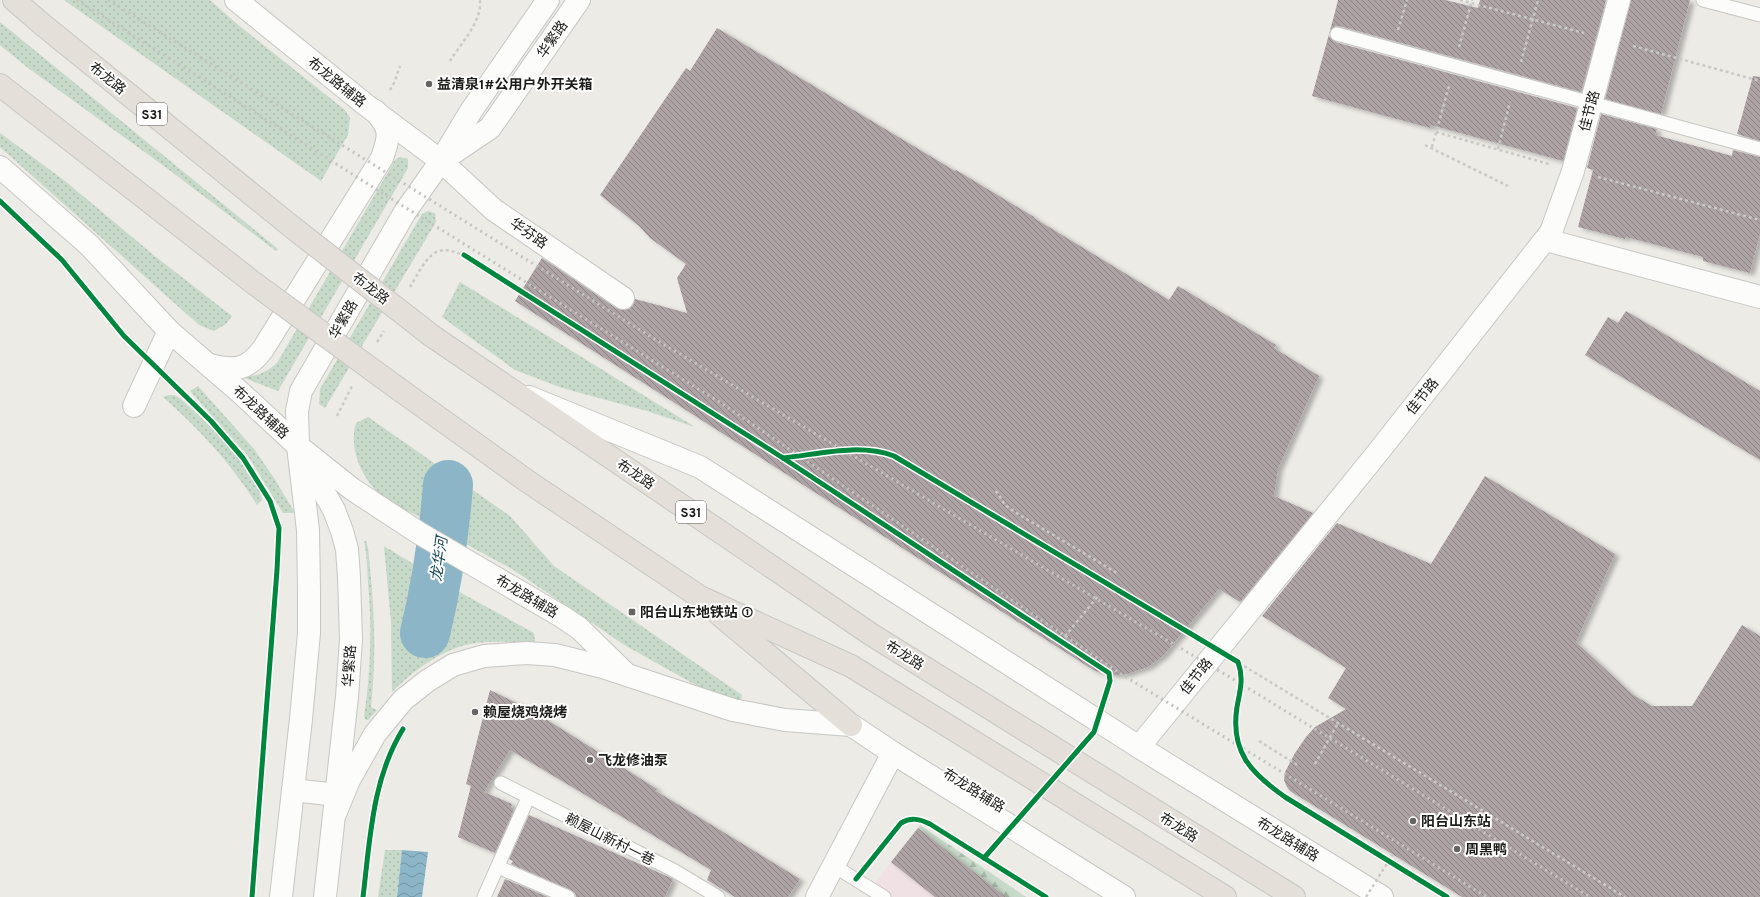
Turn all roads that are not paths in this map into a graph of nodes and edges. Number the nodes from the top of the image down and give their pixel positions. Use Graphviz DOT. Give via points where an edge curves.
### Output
graph roads {
  1 [pos="14,0"];
  2 [pos="23,0"];
  3 [pos="236,0"];
  4 [pos="548,0"];
  5 [pos="579,0"];
  6 [pos="1619,0"];
  7 [pos="1703,0"];
  8 [pos="1760,15"];
  9 [pos="43,25"];
  10 [pos="1337,34"];
  11 [pos="0,85"];
  12 [pos="1591,104"];
  13 [pos="375,111"];
  14 [pos="1760,149"];
  15 [pos="441,161"];
  16 [pos="0,167"];
  17 [pos="1546,240"];
  18 [pos="1760,297"];
  19 [pos="623,298"];
  20 [pos="169,331"];
  21 [pos="209,365"];
  22 [pos="510,389"];
  23 [pos="134,406"];
  24 [pos="298,446"];
  25 [pos="700,597"];
  26 [pos="629,676"];
  27 [pos="851,725"];
  28 [pos="1139,747"];
  29 [pos="893,753"];
  30 [pos="501,783"];
  31 [pos="293,790"];
  32 [pos="528,798"];
  33 [pos="336,805"];
  34 [pos="834,866"];
  35 [pos="498,867"];
  36 [pos="281,897"];
  37 [pos="325,897"];
  38 [pos="484,897"];
  39 [pos="568,897"];
  40 [pos="718,897"];
  41 [pos="817,897"];
  42 [pos="884,897"];
  43 [pos="1124,897"];
  44 [pos="1225,897"];
  45 [pos="1294,897"];
  46 [pos="1382,897"];
  1 -- 9 [label="main road, 布龙路 / S31"];
  2 -- 9 [label="main road"];
  3 -- 13 [label="main road, 布龙路辅路"];
  4 -- 15 [label="main road, 华繁路" via="471,111"];
  5 -- 15 [label="main road, 华繁路" via="490,128"];
  6 -- 12 [label="main road, 佳节路"];
  7 -- 8 [label="lane"];
  9 -- 22 [label="main road, 布龙路 / S31, bridge" via="292,227 432,336"];
  10 -- 12 [label="lane"];
  11 -- 25 [label="main road, bridge" via="255,284 527,481"];
  12 -- 14 [label="lane"];
  12 -- 17 [label="main road, 佳节路" via="1573,171 1555,224"];
  13 -- 15 [label="main road, 布龙路辅路"];
  13 -- 21 [label="main road" via="385,123 388,132 382,158 263,349 255,360 244,367"];
  15 -- 19 [label="main road, 华芬路" via="494,210"];
  15 -- 24 [label="main road, 华繁路" via="405,212 301,392 297,411"];
  16 -- 20 [label="main road, 布龙路辅路" via="89,246"];
  17 -- 18 [label="main road"];
  17 -- 28 [label="main road, 佳节路"];
  20 -- 21 [label="main road, 布龙路辅路"];
  20 -- 23 [label="main road"];
  21 -- 24 [label="main road, 布龙路辅路"];
  22 -- 28 [label="main road, 布龙路辅路" via="700,467"];
  22 -- 45 [label="main road, 布龙路 / S31" via="872,635"];
  24 -- 26 [label="main road, 布龙路辅路" via="352,489 419,533 579,628"];
  24 -- 31 [label="main road, 华繁路" via="308,530 310,590"];
  24 -- 33 [label="main road, 华繁路" via="334,510 347,550 351,639"];
  25 -- 27 [label="main road"];
  25 -- 44 [label="main road" via="851,666"];
  26 -- 27 [label="main road, 布龙路辅路" via="758,716 814,724"];
  26 -- 33 [label="main road" via="555,655 527,653 484,656 453,665 414,691 385,721"];
  27 -- 29 [label="main road, 布龙路辅路"];
  28 -- 46 [label="main road, 布龙路辅路"];
  29 -- 34 [label="main road"];
  29 -- 43 [label="main road, 布龙路辅路"];
  30 -- 32 [label="lane, 赖屋山新村一巷"];
  31 -- 33 [label="main road"];
  31 -- 36 [label="main road, 华繁路"];
  32 -- 35 [label="lane"];
  32 -- 40 [label="lane, 赖屋山新村一巷" via="675,871"];
  33 -- 37 [label="main road, 华繁路"];
  34 -- 41 [label="main road"];
  34 -- 42 [label="lane"];
  35 -- 38 [label="lane"];
  35 -- 39 [label="lane"];
}
